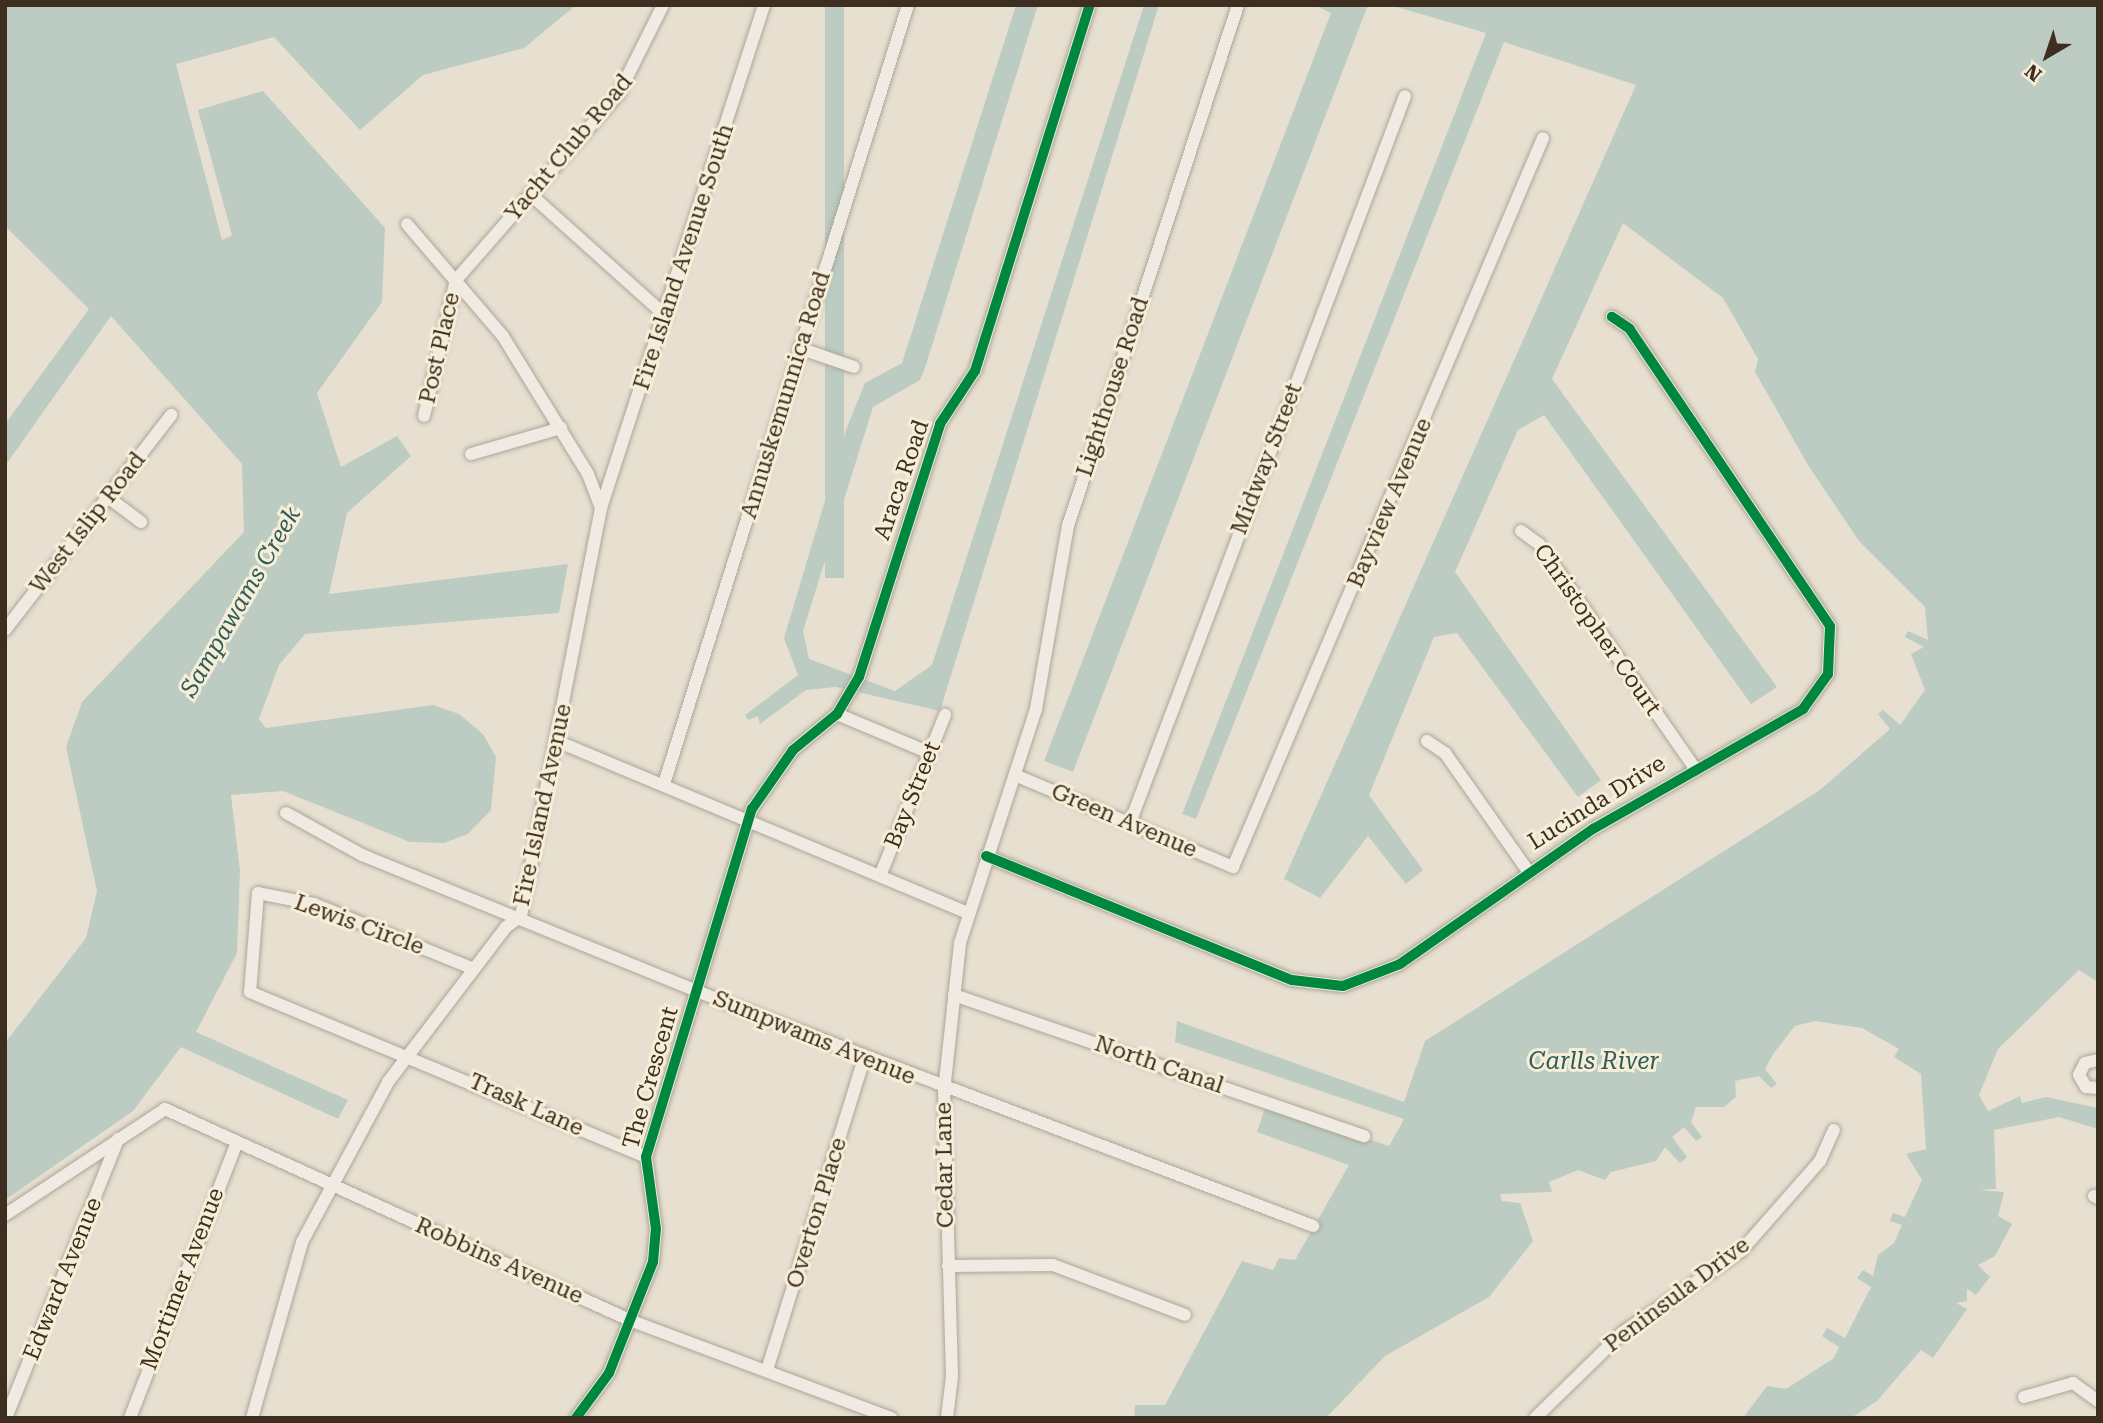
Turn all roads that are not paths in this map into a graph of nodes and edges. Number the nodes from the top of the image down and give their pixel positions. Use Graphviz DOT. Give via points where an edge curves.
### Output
graph roads {
  1 [pos="663,5"];
  2 [pos="764,5"];
  3 [pos="908,5"];
  4 [pos="1090,5"];
  5 [pos="1238,5"];
  6 [pos="1405,96"];
  7 [pos="1543,138"];
  8 [pos="530,194"];
  9 [pos="407,224"];
  10 [pos="456,280"];
  11 [pos="666,316"];
  12 [pos="1612,317"];
  13 [pos="799,348"];
  14 [pos="854,367"];
  15 [pos="171,415"];
  16 [pos="424,416"];
  17 [pos="561,428"];
  18 [pos="471,454"];
  19 [pos="109,498"];
  20 [pos="601,508"];
  21 [pos="141,522"];
  22 [pos="1521,531"];
  23 [pos="5,630"];
  24 [pos="837,715"];
  25 [pos="945,715"];
  26 [pos="1427,741"];
  27 [pos="559,742"];
  28 [pos="930,752"];
  29 [pos="1693,768"];
  30 [pos="1015,775"];
  31 [pos="664,784"];
  32 [pos="286,813"];
  33 [pos="751,822"];
  34 [pos="1130,823"];
  35 [pos="986,856"];
  36 [pos="1233,867"];
  37 [pos="1528,870"];
  38 [pos="880,876"];
  39 [pos="967,913"];
  40 [pos="521,916"];
  41 [pos="474,969"];
  42 [pos="699,990"];
  43 [pos="954,995"];
  44 [pos="405,1057"];
  45 [pos="864,1059"];
  46 [pos="2098,1060"];
  47 [pos="2098,1088"];
  48 [pos="944,1091"];
  49 [pos="1834,1130"];
  50 [pos="1364,1136"];
  51 [pos="118,1139"];
  52 [pos="237,1142"];
  53 [pos="646,1157"];
  54 [pos="333,1185"];
  55 [pos="5,1215"];
  56 [pos="1313,1226"];
  57 [pos="948,1266"];
  58 [pos="1185,1315"];
  59 [pos="632,1321"];
  60 [pos="768,1367"];
  61 [pos="2024,1397"];
  62 [pos="2098,1401"];
  63 [pos="6,1418"];
  64 [pos="130,1418"];
  65 [pos="252,1418"];
  66 [pos="576,1418"];
  67 [pos="891,1418"];
  68 [pos="947,1418"];
  69 [pos="1535,1418"];
  1 -- 8 [label="street, Yacht Club Road" via="619,93"];
  2 -- 11 [label="street, Fire Island Avenue South"];
  3 -- 13 [label="street, Annuskemunnica Road"];
  4 -- 24 [label="street, Araca Road" via="975,371 940,424 859,677"];
  5 -- 30 [label="street, Lighthouse Road" via="1068,526 1048,659"];
  6 -- 34 [label="street, Midway Street"];
  7 -- 36 [label="street, Bayview Avenue"];
  8 -- 10 [label="street, Yacht Club Road"];
  8 -- 11 [label="street"];
  9 -- 10 [label="street"];
  10 -- 16 [label="street, Post Place"];
  10 -- 17 [label="street" via="502,335"];
  11 -- 20 [label="street, Fire Island Avenue South"];
  12 -- 29 [label="street, Lucinda Drive" via="1630,329 1830,626 1828,674 1803,709"];
  13 -- 14 [label="street"];
  13 -- 31 [label="street, Annuskemunnica Road"];
  15 -- 19 [label="street, West Islip Road"];
  17 -- 18 [label="street"];
  17 -- 20 [label="street"];
  19 -- 21 [label="street"];
  19 -- 23 [label="street, West Islip Road"];
  20 -- 27 [label="street, Fire Island Avenue"];
  22 -- 29 [label="street, Christopher Court" via="1539,544"];
  24 -- 28 [label="street"];
  24 -- 33 [label="street, Araca Road" via="774,773"];
  25 -- 28 [label="street, Bay Street"];
  26 -- 37 [label="street" via="1444,753"];
  27 -- 31 [label="street"];
  27 -- 40 [label="street, Fire Island Avenue"];
  28 -- 38 [label="street, Bay Street"];
  29 -- 37 [label="street, Lucinda Drive"];
  30 -- 34 [label="street, Green Avenue"];
  30 -- 35 [label="street, Cedar Lane"];
  31 -- 33 [label="street"];
  32 -- 40 [label="street, Sumpwams Avenue" via="362,855"];
  33 -- 38 [label="street"];
  33 -- 42 [label="street, The Crescent"];
  34 -- 36 [label="street, Green Avenue"];
  35 -- 37 [label="street, Lucinda Drive" via="1320,988 1369,979 1400,964"];
  35 -- 39 [label="street, Cedar Lane"];
  38 -- 39 [label="street"];
  39 -- 43 [label="street, Cedar Lane"];
  40 -- 41 [label="street, Fire Island Avenue"];
  40 -- 42 [label="street, Sumpwams Avenue"];
  41 -- 44 [label="street, Fire Island Avenue"];
  41 -- 44 [label="street, Lewis Circle" via="314,904 258,892 250,992"];
  42 -- 45 [label="street, Sumpwams Avenue"];
  42 -- 53 [label="street, The Crescent"];
  43 -- 48 [label="street, Cedar Lane"];
  43 -- 50 [label="street, North Canal"];
  44 -- 53 [label="street, Trask Lane"];
  44 -- 54 [label="street, Fire Island Avenue"];
  45 -- 48 [label="street, Sumpwams Avenue"];
  45 -- 60 [label="street, Overton Place"];
  46 -- 47 [label="street" via="2085,1063 2079,1075 2086,1087"];
  48 -- 56 [label="street, Sumpwams Avenue"];
  48 -- 57 [label="street, Cedar Lane"];
  49 -- 69 [label="street, Peninsula Drive" via="1820,1161 1741,1251 1622,1333"];
  51 -- 52 [label="street, Robbins Avenue" via="165,1109"];
  51 -- 55 [label="street"];
  51 -- 63 [label="street, Edward Avenue"];
  52 -- 54 [label="street, Robbins Avenue"];
  52 -- 64 [label="street, Mortimer Avenue"];
  53 -- 59 [label="street, The Crescent" via="656,1229 653,1262"];
  54 -- 59 [label="street, Robbins Avenue"];
  54 -- 65 [label="street, Fire Island Avenue" via="302,1242"];
  57 -- 58 [label="street" via="1053,1265"];
  57 -- 68 [label="street, Cedar Lane"];
  59 -- 60 [label="street, Robbins Avenue"];
  59 -- 66 [label="street, The Crescent" via="609,1373"];
  60 -- 67 [label="street, Robbins Avenue"];
  61 -- 62 [label="street" via="2073,1382"];
}
